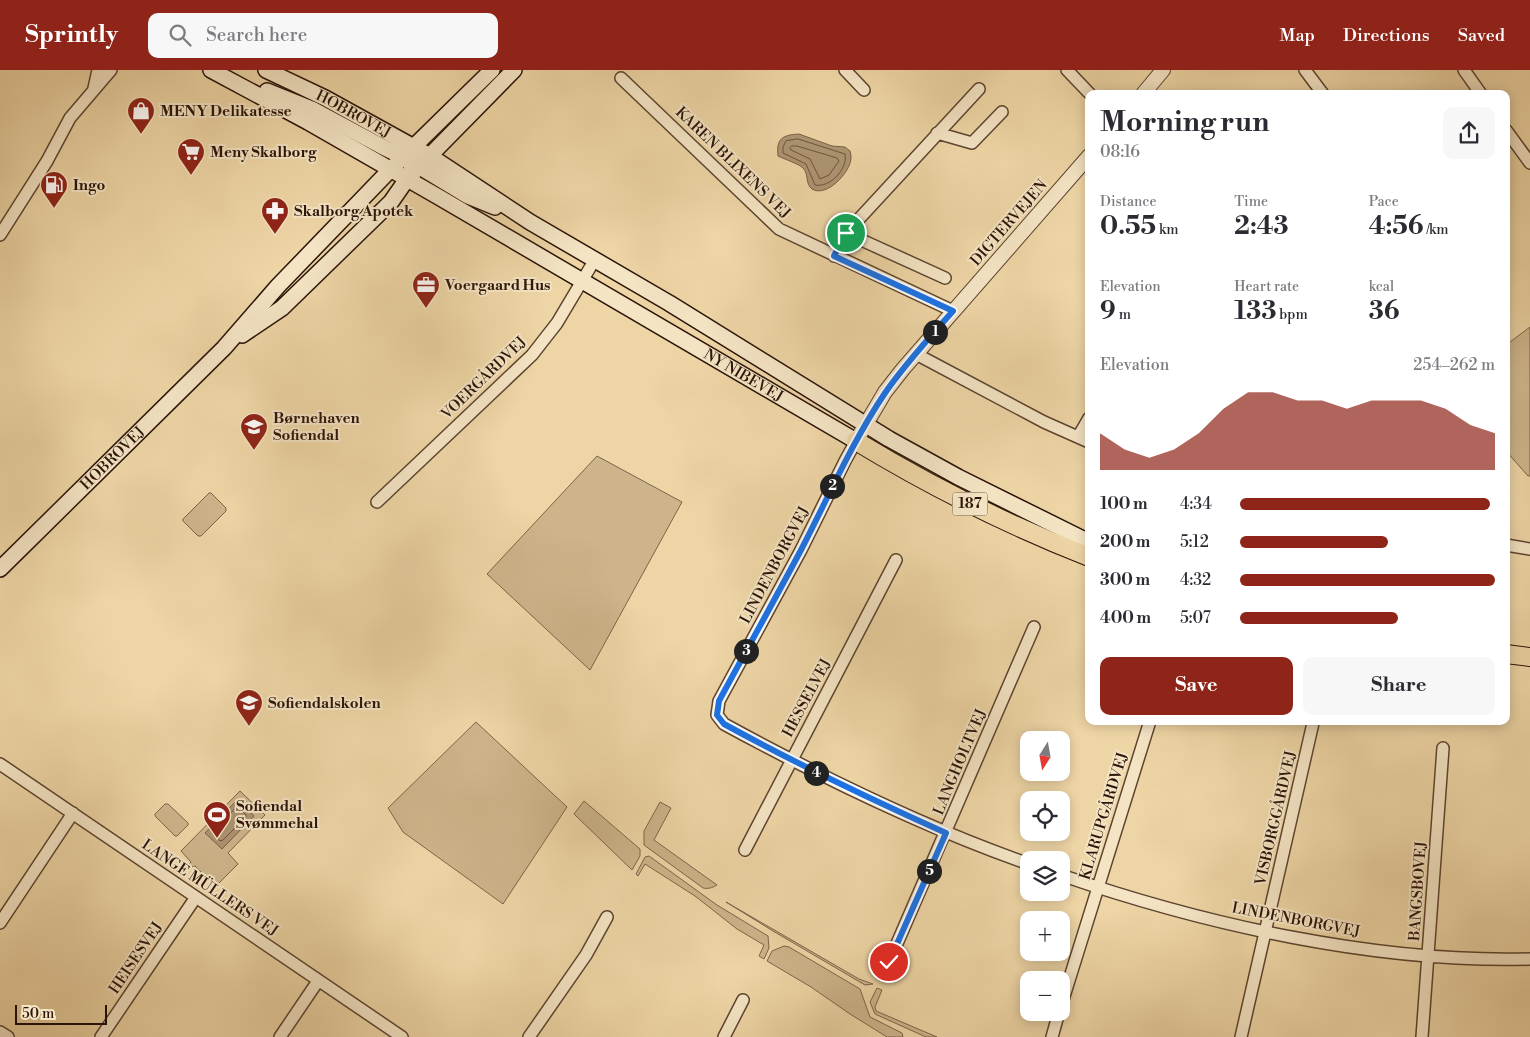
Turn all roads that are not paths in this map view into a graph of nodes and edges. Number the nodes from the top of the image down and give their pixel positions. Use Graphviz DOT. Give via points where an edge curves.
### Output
graph roads {
  1 [pos="98,70"];
  2 [pos="111,70"];
  3 [pos="212,70"];
  4 [pos="493,70"];
  5 [pos="514,70"];
  6 [pos="845,70"];
  7 [pos="1066,70"];
  8 [pos="1163,70"];
  9 [pos="1305,70"];
  10 [pos="1464,70"];
  11 [pos="267,71"];
  12 [pos="622,78"];
  13 [pos="980,89"];
  14 [pos="94,90"];
  15 [pos="864,90"];
  16 [pos="1086,90"];
  17 [pos="1146,90"];
  18 [pos="1320,90"];
  19 [pos="1478,90"];
  20 [pos="1002,112"];
  21 [pos="937,133"];
  22 [pos="1510,136"];
  23 [pos="1085,161"];
  24 [pos="410,162"];
  25 [pos="1530,163"];
  26 [pos="846,233"];
  27 [pos="0,235"];
  28 [pos="834,256"];
  29 [pos="594,261"];
  30 [pos="946,278"];
  31 [pos="582,281"];
  32 [pos="953,311"];
  33 [pos="224,348"];
  34 [pos="916,354"];
  35 [pos="866,424"];
  36 [pos="1083,440"];
  37 [pos="856,441"];
  38 [pos="376,502"];
  39 [pos="1085,540"];
  40 [pos="1510,546"];
  41 [pos="1530,549"];
  42 [pos="1085,555"];
  43 [pos="896,560"];
  44 [pos="0,569"];
  45 [pos="1034,627"];
  46 [pos="1510,654"];
  47 [pos="1530,657"];
  48 [pos="1149,725"];
  49 [pos="1313,725"];
  50 [pos="1444,748"];
  51 [pos="790,760"];
  52 [pos="0,764"];
  53 [pos="73,813"];
  54 [pos="946,833"];
  55 [pos="744,850"];
  56 [pos="1020,861"];
  57 [pos="1070,878"];
  58 [pos="1098,888"];
  59 [pos="196,897"];
  60 [pos="607,917"];
  61 [pos="0,923"];
  62 [pos="1266,931"];
  63 [pos="1428,956"];
  64 [pos="1530,959"];
  65 [pos="889,962"];
  66 [pos="1070,977"];
  67 [pos="318,981"];
  68 [pos="742,1000"];
  69 [pos="1056,1021"];
  70 [pos="0,1032"];
  71 [pos="8,1037"];
  72 [pos="101,1037"];
  73 [pos="280,1037"];
  74 [pos="402,1037"];
  75 [pos="529,1037"];
  76 [pos="724,1037"];
  77 [pos="1052,1037"];
  78 [pos="1241,1037"];
  79 [pos="1422,1037"];
  1 -- 14 [label="street"];
  2 -- 14 [label="street"];
  3 -- 24 [label="main road, HOBROVEJ / 187" via="308,122"];
  4 -- 24 [label="main road" via="459,112"];
  5 -- 24 [label="main road, HOBROVEJ"];
  6 -- 15 [label="street"];
  7 -- 16 [label="street"];
  8 -- 17 [label="street"];
  9 -- 18 [label="street"];
  10 -- 19 [label="street"];
  11 -- 24 [label="main road, HOBROVEJ / 187" via="325,98"];
  12 -- 28 [label="street, KAREN BLIXENS VEJ" via="779,230"];
  13 -- 21 [label="street"];
  14 -- 27 [label="street" via="70,118"];
  20 -- 21 [label="street" via="972,143"];
  21 -- 26 [label="street"];
  22 -- 25 [label="street"];
  23 -- 32 [label="street, DIGTERVEJEN"];
  24 -- 29 [label="main road, NY NIBEVEJ / 187" via="530,222"];
  24 -- 31 [label="main road, NY NIBEVEJ / 187"];
  24 -- 33 [label="main road, HOBROVEJ" via="278,286"];
  24 -- 33 [label="main road, HOBROVEJ" via="391,202 282,308"];
  26 -- 28 [label="street"];
  26 -- 30 [label="street"];
  28 -- 32 [label="street, KAREN BLIXENS VEJ"];
  29 -- 31 [label="street, VOERGÅRDVEJ"];
  29 -- 35 [label="main road, NY NIBEVEJ / 187"];
  31 -- 37 [label="main road, NY NIBEVEJ / 187"];
  31 -- 38 [label="street, VOERGÅRDVEJ" via="557,323 532,355"];
  32 -- 34 [label="street, DIGTERVEJEN"];
  33 -- 44 [label="main road, HOBROVEJ"];
  34 -- 35 [label="street, DIGTERVEJEN"];
  34 -- 36 [label="street"];
  35 -- 37 [label="street, DIGTERVEJEN"];
  35 -- 39 [label="main road, NY NIBEVEJ / 187" via="958,478"];
  37 -- 42 [label="highway, NY NIBEVEJ / 187" via="958,498"];
  37 -- 51 [label="street, LINDENBORGVEJ" via="719,701 717,715 724,724"];
  40 -- 41 [label="street"];
  43 -- 51 [label="street, HESSELVEJ"];
  45 -- 54 [label="street, LANGHOLTVEJ"];
  46 -- 47 [label="highway"];
  48 -- 58 [label="street, KLARUPGÅRDVEJ"];
  49 -- 62 [label="street, VISBORGGÅRDVEJ"];
  50 -- 63 [label="street, BANGSBOVEJ"];
  51 -- 54 [label="street, LINDENBORGVEJ"];
  51 -- 55 [label="street, HESSELVEJ"];
  52 -- 53 [label="street, LANGE MÜLLERS VEJ"];
  53 -- 59 [label="street, LANGE MÜLLERS VEJ"];
  53 -- 61 [label="street"];
  54 -- 56 [label="street, LINDENBORGVEJ"];
  54 -- 65 [label="street, LANGHOLTVEJ"];
  57 -- 58 [label="street, LINDENBORGVEJ"];
  58 -- 62 [label="street, LINDENBORGVEJ"];
  58 -- 66 [label="street, KLARUPGÅRDVEJ"];
  59 -- 67 [label="street, LANGE MÜLLERS VEJ"];
  59 -- 72 [label="street, HEISESVEJ"];
  60 -- 75 [label="street" via="586,955"];
  62 -- 63 [label="street, LINDENBORGVEJ" via="1346,946"];
  62 -- 78 [label="street, VISBORGGÅRDVEJ"];
  63 -- 64 [label="street, LINDENBORGVEJ"];
  63 -- 79 [label="street, BANGSBOVEJ"];
  67 -- 73 [label="street"];
  67 -- 74 [label="street, LANGE MÜLLERS VEJ"];
  68 -- 76 [label="street"];
  69 -- 77 [label="street"];
  70 -- 71 [label="street"];
}
